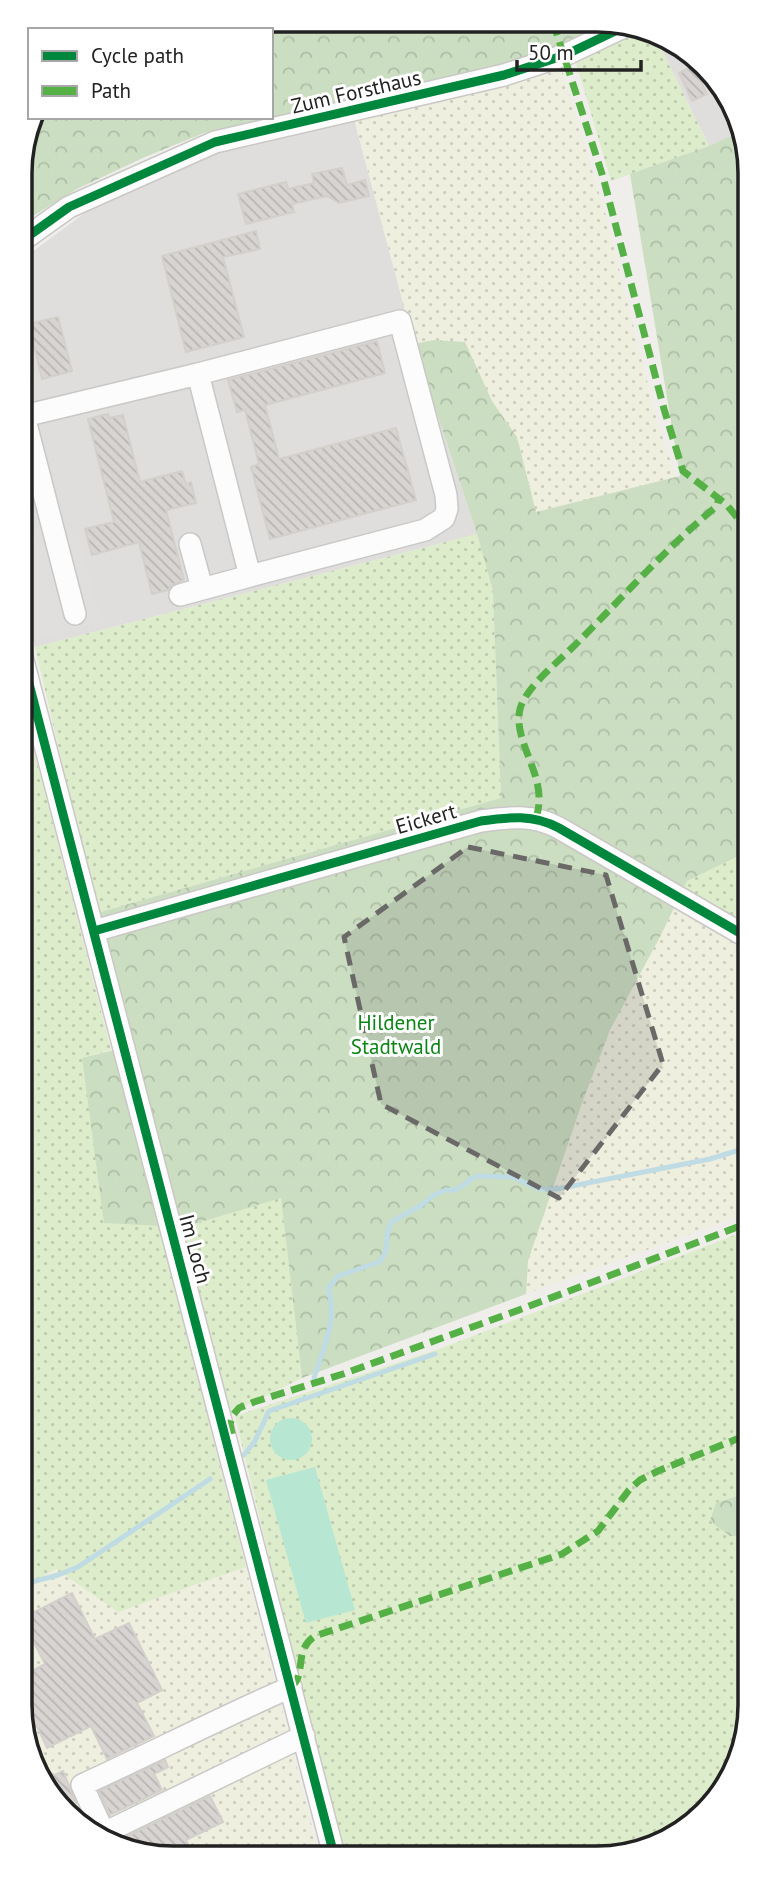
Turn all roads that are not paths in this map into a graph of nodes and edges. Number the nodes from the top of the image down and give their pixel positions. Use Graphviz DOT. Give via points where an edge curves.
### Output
graph roads {
  1 [pos="612,33"];
  2 [pos="32,234"];
  3 [pos="198,374"];
  4 [pos="32,414"];
  5 [pos="32,453"];
  6 [pos="190,544"];
  7 [pos="250,576"];
  8 [pos="202,588"];
  9 [pos="180,594"];
  10 [pos="75,614"];
  11 [pos="32,695"];
  12 [pos="94,931"];
  13 [pos="738,931"];
  14 [pos="291,1687"];
  15 [pos="304,1737"];
  16 [pos="101,1827"];
  17 [pos="108,1831"];
  18 [pos="332,1846"];
  1 -- 2 [label="street, Zum Forsthaus" via="565,55 504,75 215,142 69,208"];
  3 -- 4 [label="street"];
  3 -- 7 [label="street"];
  3 -- 7 [label="street" via="400,321 446,495 444,518 425,530"];
  5 -- 10 [label="street"];
  6 -- 8 [label="street"];
  7 -- 8 [label="street"];
  8 -- 9 [label="street"];
  11 -- 12 [label="street, Im Loch"];
  12 -- 13 [label="street, Eickert" via="481,821 521,817 559,828"];
  12 -- 14 [label="street, Im Loch"];
  14 -- 15 [label="street, Im Loch"];
  14 -- 16 [label="street" via="82,1785"];
  15 -- 17 [label="street"];
  15 -- 18 [label="street, Im Loch"];
}
